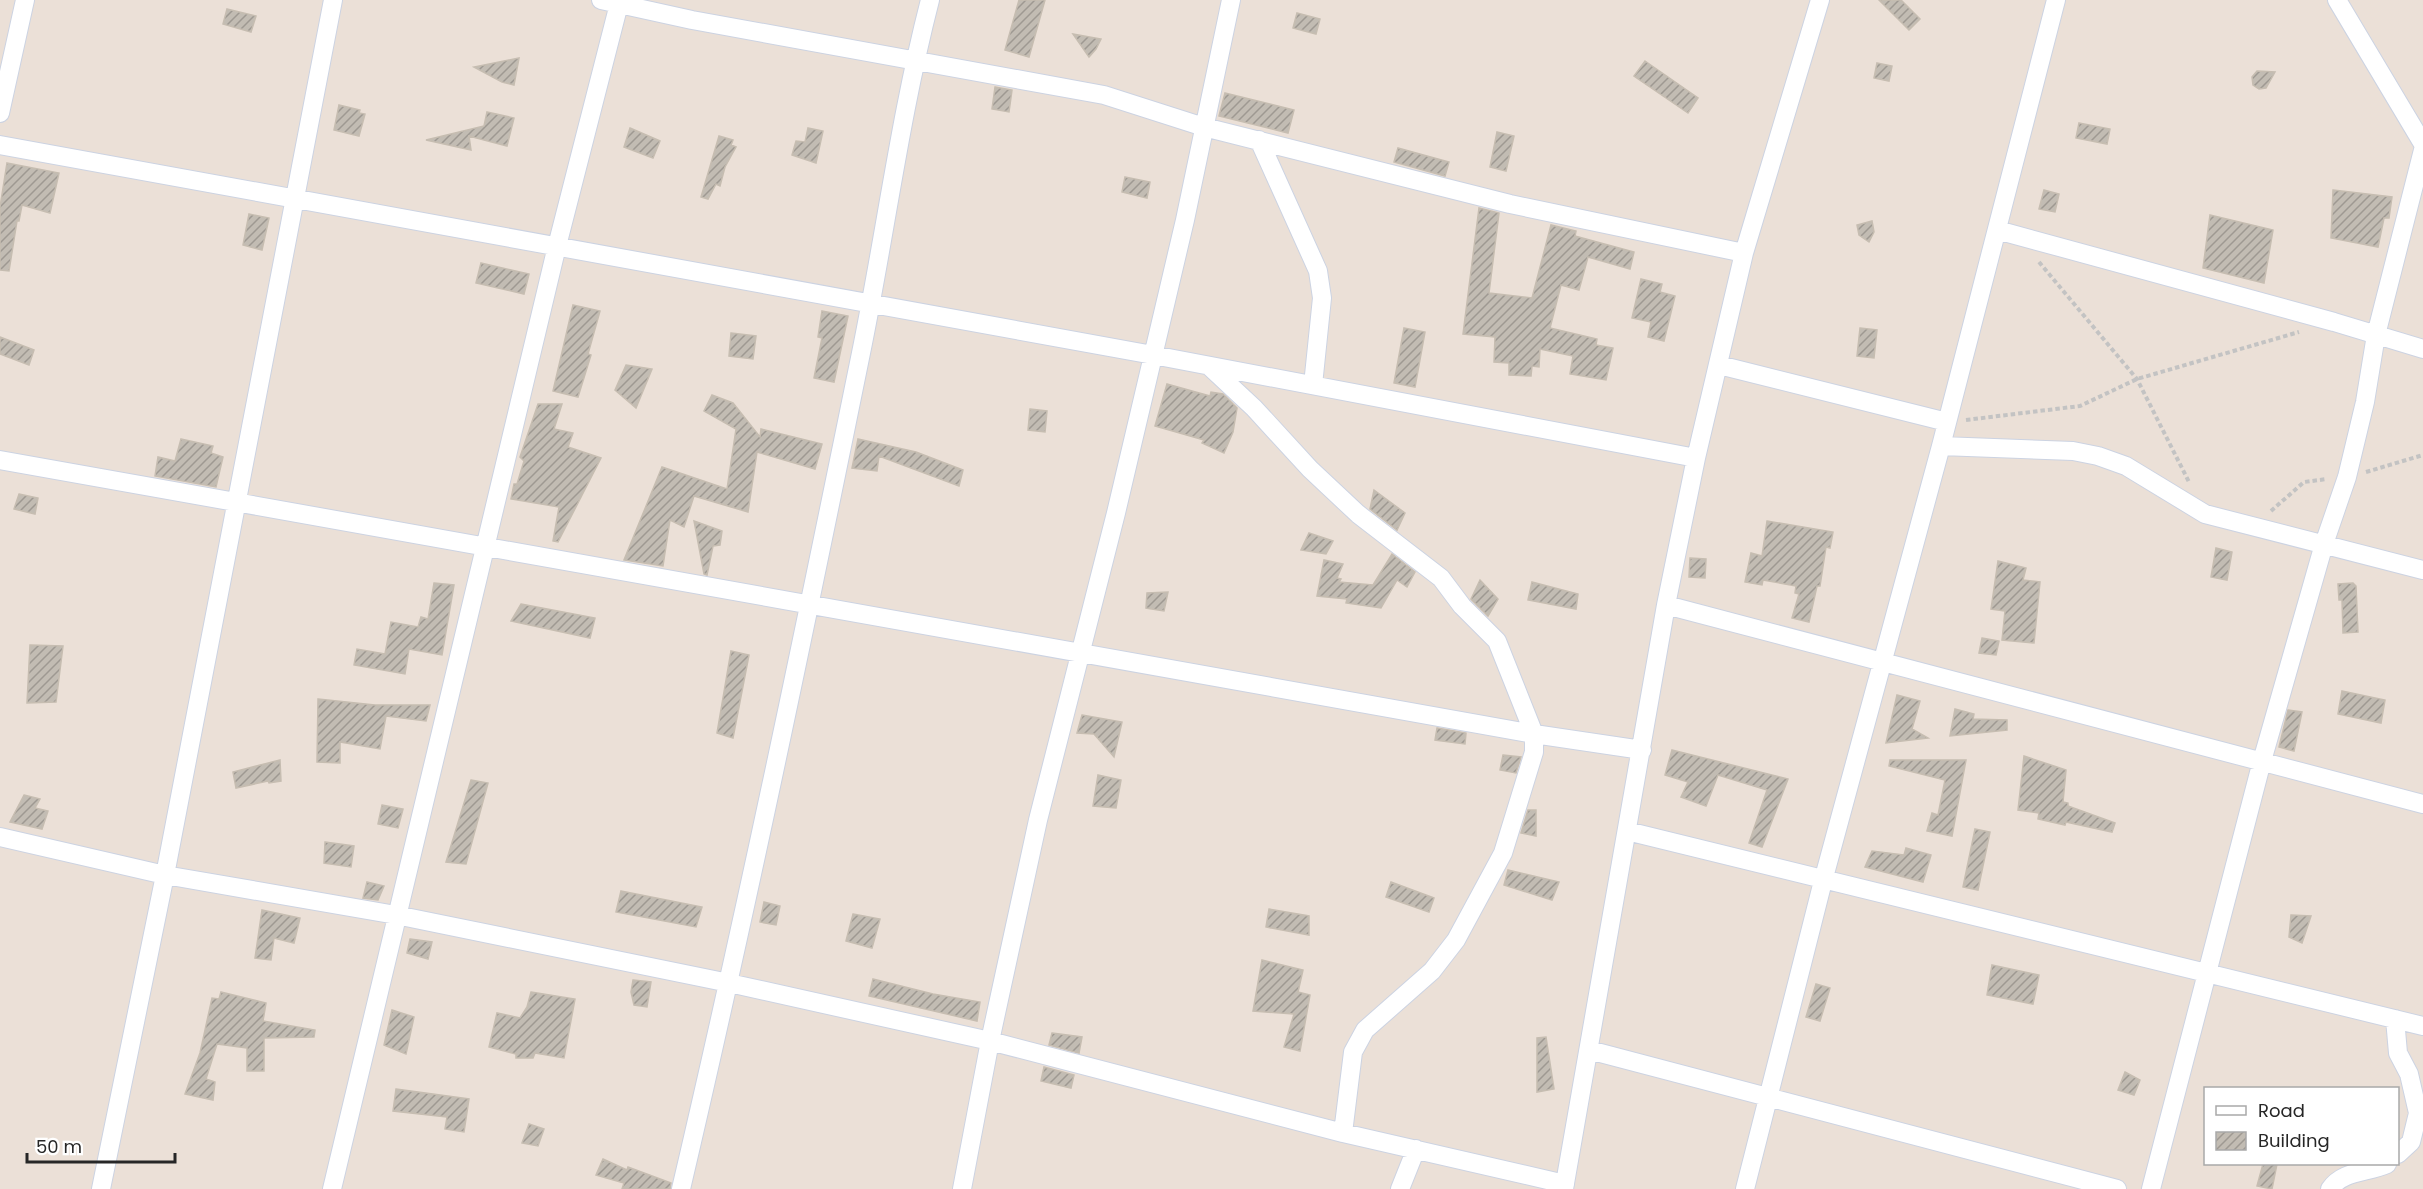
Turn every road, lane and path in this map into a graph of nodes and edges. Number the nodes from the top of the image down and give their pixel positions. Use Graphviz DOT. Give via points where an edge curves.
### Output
graph roads {
  1 [pos="25,0"];
  2 [pos="333,0"];
  3 [pos="601,0"];
  4 [pos="930,0"];
  5 [pos="1231,0"];
  6 [pos="1820,0"];
  7 [pos="2056,0"];
  8 [pos="2337,0"];
  9 [pos="620,2"];
  10 [pos="914,60"];
  11 [pos="0,113"];
  12 [pos="1204,127"];
  13 [pos="1259,140"];
  14 [pos="2423,144"];
  15 [pos="0,145"];
  16 [pos="2423,150"];
  17 [pos="294,198"];
  18 [pos="1997,230"];
  19 [pos="2018,236"];
  20 [pos="557,246"];
  21 [pos="1744,253"];
  22 [pos="871,304"];
  23 [pos="2301,331"];
  24 [pos="2376,335"];
  25 [pos="2423,349"];
  26 [pos="1153,355"];
  27 [pos="1719,365"];
  28 [pos="1209,366"];
  29 [pos="2137,379"];
  30 [pos="1312,385"];
  31 [pos="1947,422"];
  32 [pos="1941,446"];
  33 [pos="1696,458"];
  34 [pos="0,460"];
  35 [pos="2190,483"];
  36 [pos="237,503"];
  37 [pos="2324,544"];
  38 [pos="486,547"];
  39 [pos="2423,570"];
  40 [pos="810,605"];
  41 [pos="1666,605"];
  42 [pos="1080,654"];
  43 [pos="1881,663"];
  44 [pos="1534,734"];
  45 [pos="1642,750"];
  46 [pos="2262,761"];
  47 [pos="2423,804"];
  48 [pos="1627,831"];
  49 [pos="0,837"];
  50 [pos="165,875"];
  51 [pos="1823,881"];
  52 [pos="396,915"];
  53 [pos="2208,973"];
  54 [pos="729,983"];
  55 [pos="2395,1019"];
  56 [pos="2423,1026"];
  57 [pos="990,1041"];
  58 [pos="1589,1050"];
  59 [pos="1769,1097"];
  60 [pos="1343,1133"];
  61 [pos="1416,1149"];
  62 [pos="2399,1152"];
  63 [pos="2384,1165"];
  64 [pos="1565,1186"];
  65 [pos="101,1189"];
  66 [pos="332,1189"];
  67 [pos="681,1189"];
  68 [pos="962,1189"];
  69 [pos="1400,1189"];
  70 [pos="1745,1189"];
  71 [pos="2117,1189"];
  72 [pos="2151,1189"];
  73 [pos="2330,1189"];
  1 -- 11 [label="street"];
  2 -- 17 [label="street"];
  3 -- 9 [label="street"];
  4 -- 10 [label="street"];
  5 -- 12 [label="street"];
  6 -- 21 [label="street"];
  7 -- 18 [label="street"];
  8 -- 14 [label="street"];
  9 -- 10 [label="street" via="692,20"];
  9 -- 20 [label="street"];
  10 -- 12 [label="street" via="1104,95"];
  10 -- 22 [label="street"];
  12 -- 13 [label="street"];
  12 -- 26 [label="street"];
  13 -- 21 [label="street" via="1510,204"];
  13 -- 30 [label="street" via="1318,271 1322,298"];
  15 -- 17 [label="street"];
  16 -- 24 [label="street"];
  17 -- 20 [label="street"];
  17 -- 36 [label="street"];
  18 -- 19 [label="street"];
  18 -- 31 [label="street"];
  19 -- 24 [label="street"];
  19 -- 29 [label="path"];
  20 -- 22 [label="street"];
  20 -- 38 [label="street"];
  21 -- 27 [label="street"];
  22 -- 26 [label="street"];
  22 -- 40 [label="street"];
  23 -- 29 [label="path"];
  24 -- 25 [label="street"];
  24 -- 37 [label="street" via="2354,448"];
  26 -- 28 [label="street"];
  26 -- 42 [label="street"];
  27 -- 31 [label="street"];
  27 -- 33 [label="street"];
  28 -- 30 [label="street"];
  28 -- 44 [label="street" via="1358,514 1441,578 1497,641"];
  29 -- 31 [label="path" via="2080,406"];
  29 -- 35 [label="path"];
  30 -- 33 [label="street"];
  31 -- 32 [label="street"];
  32 -- 37 [label="street" via="2073,451 2098,456 2126,466 2205,514"];
  32 -- 43 [label="street"];
  33 -- 41 [label="street"];
  34 -- 36 [label="street"];
  36 -- 38 [label="street"];
  36 -- 50 [label="street"];
  37 -- 39 [label="street"];
  37 -- 46 [label="street"];
  38 -- 40 [label="street"];
  38 -- 52 [label="street"];
  40 -- 42 [label="street"];
  40 -- 54 [label="street"];
  41 -- 43 [label="street"];
  41 -- 45 [label="street"];
  42 -- 44 [label="street"];
  42 -- 57 [label="street" via="1038,820"];
  43 -- 46 [label="street"];
  43 -- 51 [label="street"];
  44 -- 45 [label="street"];
  44 -- 60 [label="street" via="1534,752 1503,853 1456,940 1432,971 1365,1030 1353,1052"];
  45 -- 48 [label="street"];
  46 -- 47 [label="street"];
  46 -- 53 [label="street"];
  48 -- 51 [label="street"];
  48 -- 58 [label="street"];
  49 -- 50 [label="street"];
  50 -- 52 [label="street"];
  50 -- 65 [label="street"];
  51 -- 53 [label="street"];
  51 -- 59 [label="street"];
  52 -- 54 [label="street"];
  52 -- 66 [label="street"];
  53 -- 55 [label="street"];
  53 -- 72 [label="street"];
  54 -- 57 [label="street"];
  54 -- 67 [label="street"];
  55 -- 56 [label="street"];
  55 -- 62 [label="street" via="2398,1053 2409,1074 2418,1113 2411,1142"];
  57 -- 60 [label="street"];
  57 -- 68 [label="street"];
  58 -- 59 [label="street"];
  58 -- 64 [label="street"];
  59 -- 70 [label="street"];
  59 -- 71 [label="street"];
  60 -- 61 [label="street"];
  61 -- 64 [label="street"];
  61 -- 69 [label="street"];
  63 -- 73 [label="street" via="2353,1173"];
}
